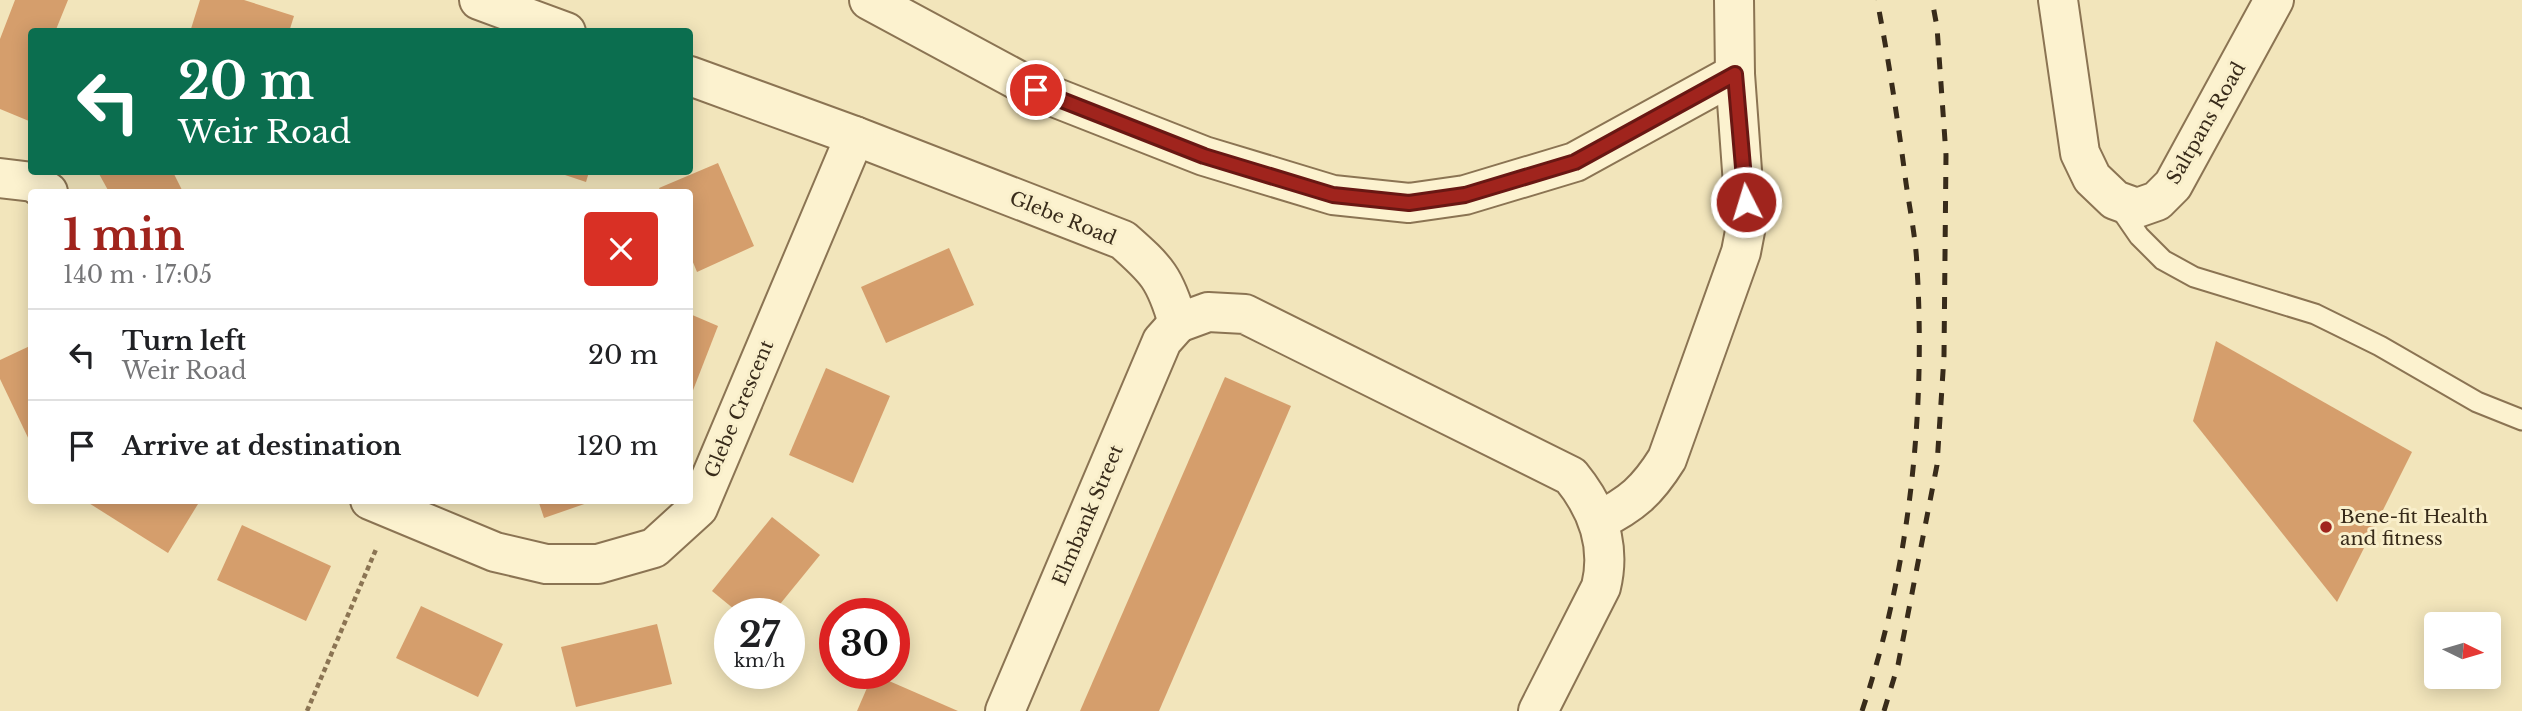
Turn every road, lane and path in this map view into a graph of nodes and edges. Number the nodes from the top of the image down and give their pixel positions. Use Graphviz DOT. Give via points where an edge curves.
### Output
graph roads {
  1 [pos="479,0"];
  2 [pos="869,0"];
  3 [pos="1734,0"];
  4 [pos="2058,0"];
  5 [pos="2274,0"];
  6 [pos="555,28"];
  7 [pos="1735,74"];
  8 [pos="693,77"];
  9 [pos="855,136"];
  10 [pos="0,178"];
  11 [pos="44,189"];
  12 [pos="2115,200"];
  13 [pos="1178,323"];
  14 [pos="2522,420"];
  15 [pos="381,506"];
  16 [pos="1598,521"];
  17 [pos="307,711"];
  18 [pos="1005,711"];
  19 [pos="1538,711"];
  1 -- 6 [label="street"];
  2 -- 7 [label="street" via="1036,90 1204,156 1333,195 1409,203 1465,195 1575,162"];
  3 -- 7 [label="street"];
  4 -- 12 [label="street" via="2080,153 2092,178"];
  5 -- 12 [label="street, Saltpans Road" via="2173,185 2157,201 2137,208"];
  7 -- 16 [label="street" via="1746,226 1741,252 1667,459 1649,488"];
  8 -- 9 [label="street, Glebe Road"];
  9 -- 13 [label="street, Glebe Road" via="1123,240 1155,269 1168,290"];
  9 -- 15 [label="street, Glebe Crescent" via="698,508 654,548 598,564 546,564 495,552"];
  10 -- 11 [label="street" via="33,182"];
  12 -- 14 [label="lane" via="2155,252 2194,277 2315,314 2477,402"];
  13 -- 16 [label="street" via="1208,313 1245,314 1571,477 1589,498"];
  13 -- 18 [label="street, Elmbank Street" via="1162,341"];
  15 -- 17 [label="path"];
  16 -- 19 [label="street" via="1606,565 1601,587"];
}
